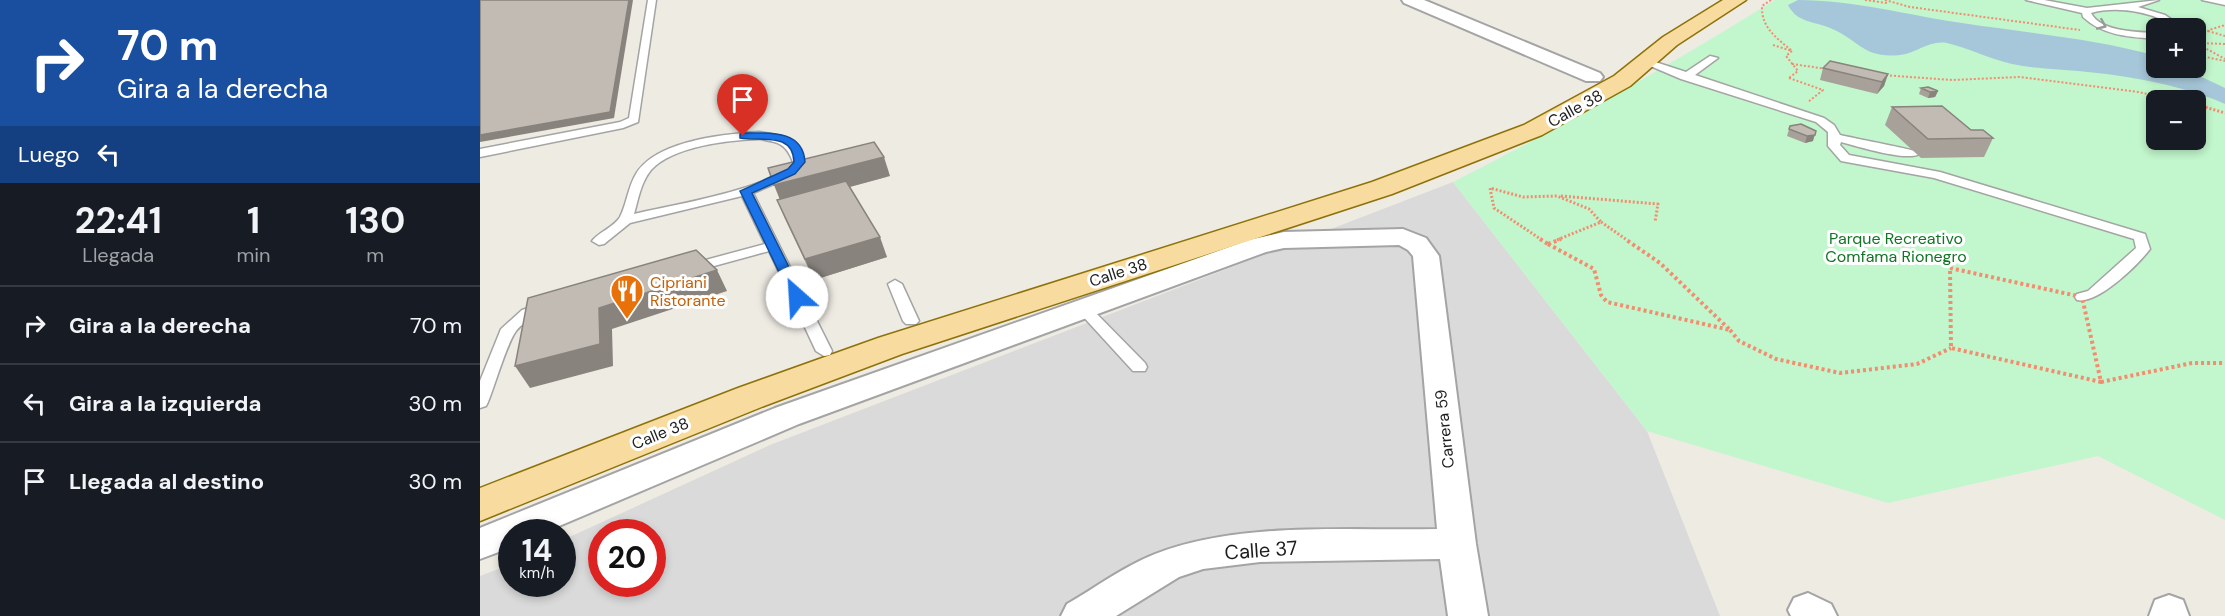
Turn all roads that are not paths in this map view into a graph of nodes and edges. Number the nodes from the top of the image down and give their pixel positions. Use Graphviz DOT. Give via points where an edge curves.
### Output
graph roads {
  1 [pos="652,0"];
  2 [pos="1410,0"];
  3 [pos="1705,0"];
  4 [pos="1736,0"];
  5 [pos="2030,0"];
  6 [pos="2155,0"];
  7 [pos="2206,0"];
  8 [pos="2225,3"];
  9 [pos="2125,8"];
  10 [pos="2087,11"];
  11 [pos="2162,18"];
  12 [pos="2146,35"];
  13 [pos="1713,58"];
  14 [pos="1646,62"];
  15 [pos="1593,77"];
  16 [pos="1685,77"];
  17 [pos="1837,138"];
  18 [pos="480,153"];
  19 [pos="1916,153"];
  20 [pos="746,191"];
  21 [pos="625,220"];
  22 [pos="599,241"];
  23 [pos="1417,243"];
  24 [pos="773,246"];
  25 [pos="672,274"];
  26 [pos="896,284"];
  27 [pos="2082,297"];
  28 [pos="561,304"];
  29 [pos="1084,309"];
  30 [pos="910,321"];
  31 [pos="824,351"];
  32 [pos="1139,367"];
  33 [pos="480,402"];
  34 [pos="480,482"];
  35 [pos="480,505"];
  36 [pos="480,544"];
  37 [pos="1457,544"];
  38 [pos="1081,616"];
  39 [pos="1468,616"];
  1 -- 18 [label="lane" via="634,120"];
  2 -- 15 [label="street"];
  3 -- 15 [label="main road, Calle 38" via="1656,29"];
  4 -- 14 [label="main road, Calle 38" via="1696,23"];
  5 -- 10 [label="lane"];
  6 -- 9 [label="lane"];
  7 -- 8 [label="lane"];
  9 -- 10 [label="lane"];
  9 -- 11 [label="lane"];
  10 -- 12 [label="lane, one-way" via="2090,20 2099,25"];
  13 -- 16 [label="lane"];
  14 -- 16 [label="lane"];
  14 -- 35 [label="main road, Calle 38" via="1588,101 1533,130 1453,162 890,346"];
  15 -- 30 [label="main road, Calle 38" via="1462,141 1358,181"];
  16 -- 17 [label="lane" via="1820,120 1834,130"];
  17 -- 19 [label="lane"];
  17 -- 27 [label="lane" via="1834,147 1845,159 1936,175 2140,237 2143,249 2100,289"];
  20 -- 21 [label="lane"];
  20 -- 21 [label="lane" via="792,172 799,162 799,153 790,141 780,136 743,136 709,142 653,162 642,173"];
  20 -- 24 [label="lane"];
  21 -- 22 [label="lane"];
  23 -- 29 [label="street, Calle 38" via="1403,237 1383,236 1284,240"];
  23 -- 37 [label="street, Carrera 59" via="1426,256"];
  24 -- 25 [label="lane"];
  24 -- 31 [label="lane"];
  26 -- 30 [label="lane"];
  28 -- 33 [label="lane" via="527,313 509,329"];
  29 -- 32 [label="lane"];
  29 -- 36 [label="street, Calle 38" via="787,416"];
  30 -- 31 [label="main road, Calle 38"];
  31 -- 34 [label="main road, Calle 38"];
  37 -- 38 [label="street, Calle 37" via="1260,547 1203,554 1166,566"];
  37 -- 39 [label="street, Carrera 59"];
}
